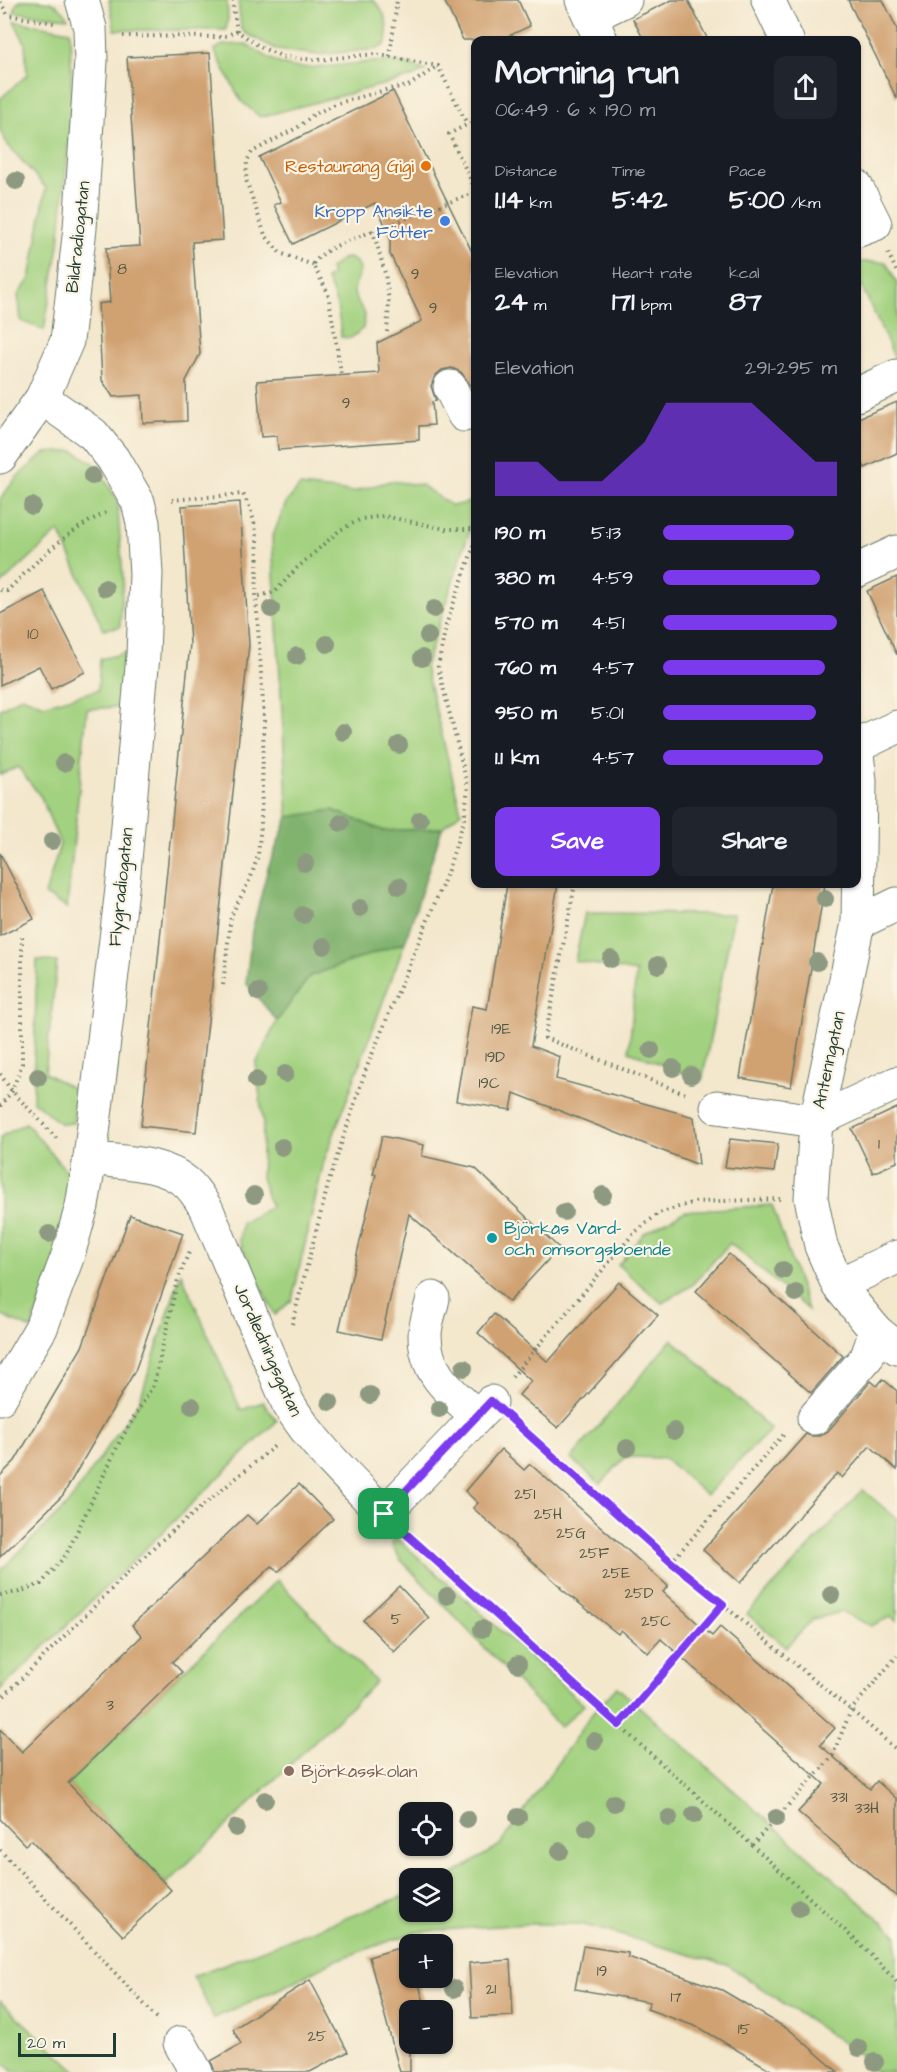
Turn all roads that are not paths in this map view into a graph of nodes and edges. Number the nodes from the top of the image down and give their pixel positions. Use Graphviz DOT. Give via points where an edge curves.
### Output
graph roads {
  1 [pos="625,0"];
  2 [pos="768,0"];
  3 [pos="86,14"];
  4 [pos="591,19"];
  5 [pos="785,36"];
  6 [pos="861,196"];
  7 [pos="861,229"];
  8 [pos="897,376"];
  9 [pos="450,387"];
  10 [pos="861,393"];
  11 [pos="42,398"];
  12 [pos="471,412"];
  13 [pos="0,457"];
  14 [pos="897,552"];
  15 [pos="861,569"];
  16 [pos="897,727"];
  17 [pos="861,744"];
  18 [pos="858,888"];
  19 [pos="897,904"];
  20 [pos="858,923"];
  21 [pos="897,1083"];
  22 [pos="717,1107"];
  23 [pos="816,1121"];
  24 [pos="90,1158"];
  25 [pos="897,1257"];
  26 [pos="838,1285"];
  27 [pos="433,1298"];
  28 [pos="887,1339"];
  29 [pos="0,1398"];
  30 [pos="814,1418"];
  31 [pos="180,2043"];
  32 [pos="196,2072"];
  1 -- 4 [label="street"];
  2 -- 5 [label="street"];
  3 -- 11 [label="street, Bildradiogatan" via="92,61 80,228 67,341"];
  6 -- 7 [label="street" via="875,224"];
  8 -- 10 [label="street"];
  9 -- 12 [label="street" via="464,415"];
  11 -- 13 [label="street, Bildradiogatan"];
  11 -- 24 [label="street, Flygradiogatan" via="93,434 138,502 143,522 143,655 124,872"];
  14 -- 15 [label="street"];
  16 -- 17 [label="street"];
  18 -- 20 [label="street, Antenngatan"];
  19 -- 20 [label="street"];
  20 -- 23 [label="street, Antenngatan"];
  21 -- 23 [label="street"];
  22 -- 23 [label="street"];
  23 -- 26 [label="street, Antenngatan" via="811,1198 821,1246"];
  24 -- 27 [label="street, Jordledningsgatan" via="158,1168 188,1184 207,1210 288,1403 302,1427 384,1514 484,1409 444,1385 428,1361 425,1333"];
  24 -- 29 [label="street, Flygradiogatan" via="68,1256 40,1328"];
  25 -- 26 [label="street"];
  26 -- 28 [label="street, Antenngatan"];
  28 -- 30 [label="street"];
  31 -- 32 [label="street"];
}
